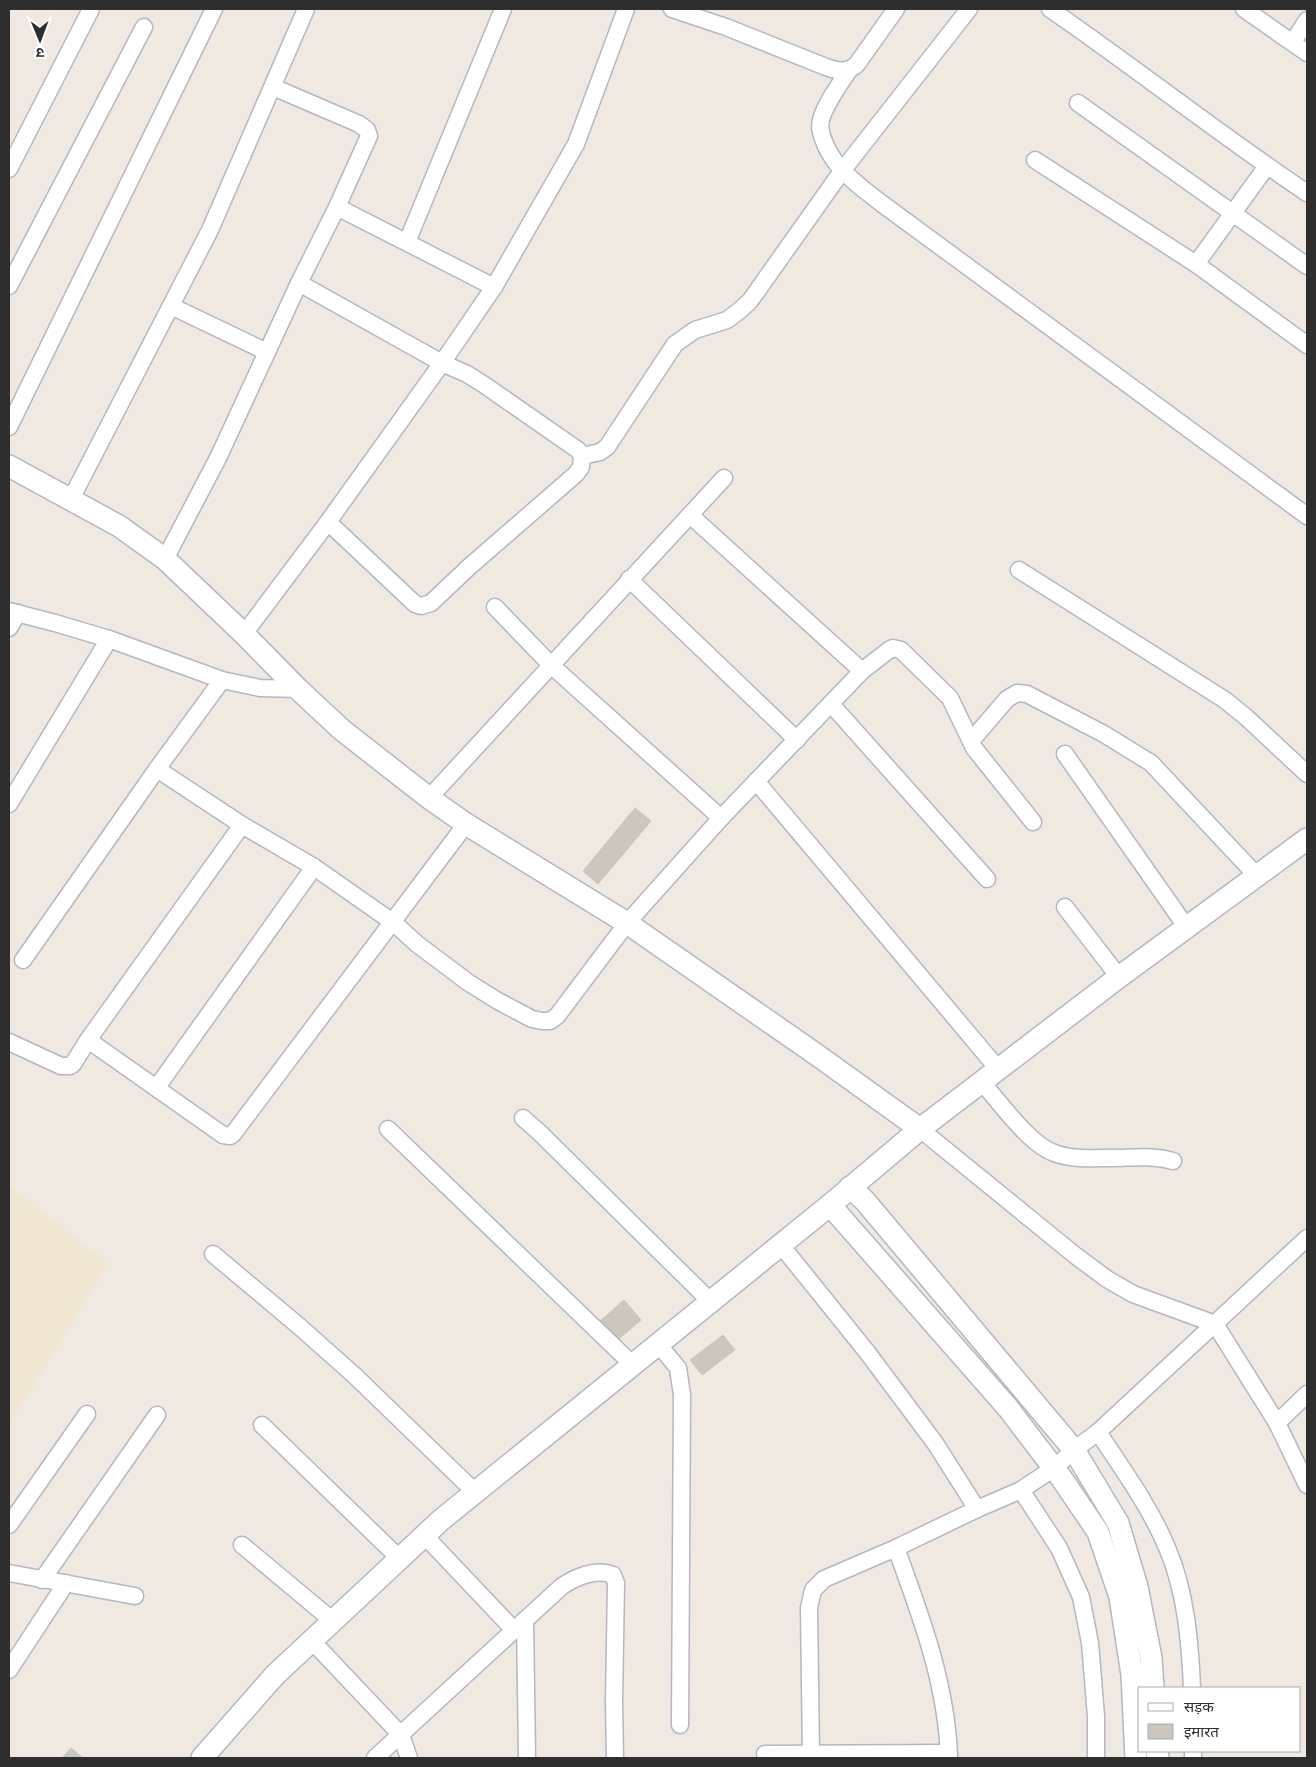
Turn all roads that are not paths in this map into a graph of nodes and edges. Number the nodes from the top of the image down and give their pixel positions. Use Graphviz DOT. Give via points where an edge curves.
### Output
graph roads {
  1 [pos="91,9"];
  2 [pos="214,9"];
  3 [pos="306,9"];
  4 [pos="503,9"];
  5 [pos="626,9"];
  6 [pos="672,9"];
  7 [pos="896,9"];
  8 [pos="969,9"];
  9 [pos="1050,9"];
  10 [pos="1244,9"];
  11 [pos="1307,20"];
  12 [pos="144,27"];
  13 [pos="1293,42"];
  14 [pos="1307,53"];
  15 [pos="849,70"];
  16 [pos="273,87"];
  17 [pos="1078,103"];
  18 [pos="1035,160"];
  19 [pos="1267,166"];
  20 [pos="9,169"];
  21 [pos="842,171"];
  22 [pos="1307,192"];
  23 [pos="337,207"];
  24 [pos="1232,212"];
  25 [pos="407,242"];
  26 [pos="1196,264"];
  27 [pos="1307,266"];
  28 [pos="299,283"];
  29 [pos="9,286"];
  30 [pos="494,287"];
  31 [pos="171,306"];
  32 [pos="1307,345"];
  33 [pos="267,352"];
  34 [pos="442,363"];
  35 [pos="9,427"];
  36 [pos="582,456"];
  37 [pos="9,466"];
  38 [pos="724,478"];
  39 [pos="71,500"];
  40 [pos="690,515"];
  41 [pos="1307,516"];
  42 [pos="328,522"];
  43 [pos="165,559"];
  44 [pos="1019,570"];
  45 [pos="629,579"];
  46 [pos="495,607"];
  47 [pos="13,612"];
  48 [pos="9,628"];
  49 [pos="244,634"];
  50 [pos="109,639"];
  51 [pos="552,666"];
  52 [pos="862,671"];
  53 [pos="222,680"];
  54 [pos="298,689"];
  55 [pos="830,704"];
  56 [pos="797,740"];
  57 [pos="971,741"];
  58 [pos="1065,754"];
  59 [pos="156,769"];
  60 [pos="1307,774"];
  61 [pos="756,781"];
  62 [pos="429,798"];
  63 [pos="9,804"];
  64 [pos="720,818"];
  65 [pos="1033,822"];
  66 [pos="466,824"];
  67 [pos="242,825"];
  68 [pos="1307,839"];
  69 [pos="314,867"];
  70 [pos="1257,876"];
  71 [pos="987,879"];
  72 [pos="1065,907"];
  73 [pos="394,923"];
  74 [pos="627,923"];
  75 [pos="1187,928"];
  76 [pos="23,960"];
  77 [pos="1119,977"];
  78 [pos="88,1040"];
  79 [pos="9,1042"];
  80 [pos="999,1070"];
  81 [pos="982,1082"];
  82 [pos="156,1087"];
  83 [pos="523,1118"];
  84 [pos="388,1129"];
  85 [pos="920,1129"];
  86 [pos="1173,1162"];
  87 [pos="850,1187"];
  88 [pos="830,1205"];
  89 [pos="1307,1238"];
  90 [pos="780,1244"];
  91 [pos="213,1254"];
  92 [pos="710,1301"];
  93 [pos="1215,1324"];
  94 [pos="658,1344"];
  95 [pos="632,1364"];
  96 [pos="1307,1394"];
  97 [pos="87,1414"];
  98 [pos="157,1415"];
  99 [pos="1278,1423"];
  100 [pos="262,1425"];
  101 [pos="1098,1432"];
  102 [pos="1074,1450"];
  103 [pos="1054,1468"];
  104 [pos="1307,1485"];
  105 [pos="1021,1490"];
  106 [pos="474,1492"];
  107 [pos="977,1508"];
  108 [pos="9,1525"];
  109 [pos="424,1535"];
  110 [pos="242,1545"];
  111 [pos="896,1548"];
  112 [pos="400,1559"];
  113 [pos="9,1573"];
  114 [pos="42,1580"];
  115 [pos="66,1583"];
  116 [pos="135,1596"];
  117 [pos="333,1621"];
  118 [pos="519,1625"];
  119 [pos="312,1641"];
  120 [pos="9,1670"];
  121 [pos="1153,1687"];
  122 [pos="1192,1687"];
  123 [pos="680,1725"];
  124 [pos="401,1735"];
  125 [pos="765,1754"];
  126 [pos="811,1755"];
  127 [pos="949,1756"];
  128 [pos="202,1758"];
  129 [pos="375,1758"];
  130 [pos="410,1758"];
  131 [pos="527,1758"];
  132 [pos="615,1758"];
  133 [pos="1096,1758"];
  134 [pos="1136,1758"];
  1 -- 20 [label="street"];
  2 -- 35 [label="street"];
  3 -- 16 [label="street"];
  4 -- 25 [label="street"];
  5 -- 30 [label="street" via="576,144"];
  6 -- 15 [label="street" via="834,70"];
  7 -- 15 [label="street" via="858,64"];
  8 -- 21 [label="street"];
  9 -- 19 [label="street"];
  10 -- 13 [label="street"];
  11 -- 13 [label="street"];
  12 -- 29 [label="street"];
  13 -- 14 [label="street"];
  15 -- 21 [label="street" via="824,112 820,129 832,158"];
  16 -- 23 [label="street" via="360,124 369,132"];
  16 -- 31 [label="street" via="210,230"];
  17 -- 24 [label="street"];
  18 -- 26 [label="street"];
  19 -- 22 [label="street"];
  19 -- 24 [label="street"];
  21 -- 36 [label="street" via="750,301 727,320 696,330 676,344 607,447"];
  21 -- 41 [label="street"];
  23 -- 25 [label="street"];
  23 -- 28 [label="street"];
  24 -- 26 [label="street"];
  24 -- 27 [label="street"];
  25 -- 30 [label="street"];
  26 -- 32 [label="street"];
  28 -- 33 [label="street"];
  28 -- 34 [label="street"];
  30 -- 34 [label="street"];
  31 -- 33 [label="street"];
  31 -- 39 [label="street"];
  33 -- 43 [label="street" via="218,458"];
  34 -- 36 [label="street" via="499,394"];
  34 -- 42 [label="street"];
  36 -- 42 [label="street" via="581,467 576,474 426,606 415,604"];
  37 -- 39 [label="street"];
  38 -- 40 [label="street"];
  39 -- 43 [label="street" via="120,526"];
  40 -- 45 [label="street"];
  40 -- 52 [label="street"];
  42 -- 49 [label="street"];
  43 -- 49 [label="street"];
  44 -- 60 [label="street" via="1224,700"];
  45 -- 51 [label="street"];
  45 -- 56 [label="street"];
  46 -- 51 [label="street"];
  47 -- 48 [label="street"];
  47 -- 50 [label="street"];
  49 -- 54 [label="street"];
  50 -- 53 [label="street"];
  50 -- 63 [label="street"];
  51 -- 62 [label="street"];
  51 -- 64 [label="street"];
  52 -- 55 [label="street"];
  52 -- 57 [label="street" via="886,651 893,648 902,650 950,698"];
  53 -- 54 [label="street" via="260,688"];
  53 -- 59 [label="street"];
  54 -- 62 [label="street" via="342,730"];
  55 -- 56 [label="street"];
  55 -- 71 [label="street"];
  56 -- 61 [label="street"];
  57 -- 65 [label="street"];
  57 -- 70 [label="street" via="1007,699 1017,693 1027,694 1152,763"];
  58 -- 75 [label="street"];
  59 -- 67 [label="street"];
  59 -- 76 [label="street"];
  61 -- 64 [label="street"];
  61 -- 80 [label="street"];
  62 -- 66 [label="street"];
  64 -- 74 [label="street"];
  66 -- 73 [label="street"];
  66 -- 74 [label="street"];
  67 -- 69 [label="street"];
  67 -- 78 [label="street"];
  68 -- 70 [label="street"];
  69 -- 73 [label="street"];
  69 -- 82 [label="street"];
  70 -- 75 [label="street"];
  72 -- 77 [label="street"];
  73 -- 74 [label="street" via="469,983 542,1022 557,1016"];
  73 -- 82 [label="street" via="233,1134 223,1135"];
  74 -- 85 [label="street"];
  75 -- 77 [label="street"];
  77 -- 80 [label="street"];
  78 -- 79 [label="street" via="74,1064 66,1067"];
  78 -- 82 [label="street"];
  80 -- 81 [label="street"];
  81 -- 85 [label="street"];
  81 -- 86 [label="street" via="1038,1144 1052,1152 1070,1157 1161,1158"];
  83 -- 92 [label="street"];
  84 -- 95 [label="street"];
  85 -- 87 [label="street"];
  85 -- 93 [label="street" via="1107,1279 1133,1294"];
  87 -- 88 [label="street"];
  87 -- 102 [label="street"];
  88 -- 90 [label="street"];
  88 -- 103 [label="street" via="1008,1408"];
  89 -- 93 [label="street"];
  90 -- 92 [label="street"];
  90 -- 107 [label="street" via="867,1352"];
  91 -- 106 [label="street" via="354,1375"];
  92 -- 94 [label="street"];
  93 -- 99 [label="street"];
  93 -- 101 [label="street"];
  94 -- 95 [label="street"];
  94 -- 123 [label="street" via="680,1371 682,1395"];
  95 -- 106 [label="street"];
  96 -- 99 [label="street"];
  97 -- 108 [label="street"];
  98 -- 114 [label="street"];
  99 -- 104 [label="street"];
  100 -- 112 [label="street"];
  101 -- 102 [label="street"];
  101 -- 122 [label="street" via="1148,1511 1168,1550 1182,1596 1191,1653"];
  102 -- 103 [label="street"];
  102 -- 121 [label="street" via="1118,1523 1136,1587 1151,1658"];
  103 -- 105 [label="street"];
  103 -- 134 [label="street" via="1098,1532 1120,1597 1132,1675"];
  105 -- 107 [label="street"];
  105 -- 133 [label="street" via="1060,1548 1081,1597 1090,1643"];
  106 -- 109 [label="street"];
  107 -- 111 [label="street"];
  109 -- 112 [label="street"];
  109 -- 118 [label="street"];
  110 -- 117 [label="street"];
  111 -- 126 [label="street" via="824,1579 813,1590 809,1608"];
  111 -- 127 [label="street" via="924,1626 941,1688"];
  112 -- 117 [label="street"];
  113 -- 114 [label="street"];
  114 -- 115 [label="street"];
  115 -- 116 [label="street"];
  115 -- 120 [label="street"];
  117 -- 119 [label="street"];
  118 -- 124 [label="street"];
  118 -- 131 [label="street"];
  118 -- 132 [label="street" via="572,1579 586,1574 613,1575 616,1583"];
  119 -- 124 [label="street"];
  119 -- 128 [label="street" via="275,1676"];
  124 -- 129 [label="street"];
  124 -- 130 [label="street"];
  125 -- 126 [label="street"];
  126 -- 127 [label="street"];
}
